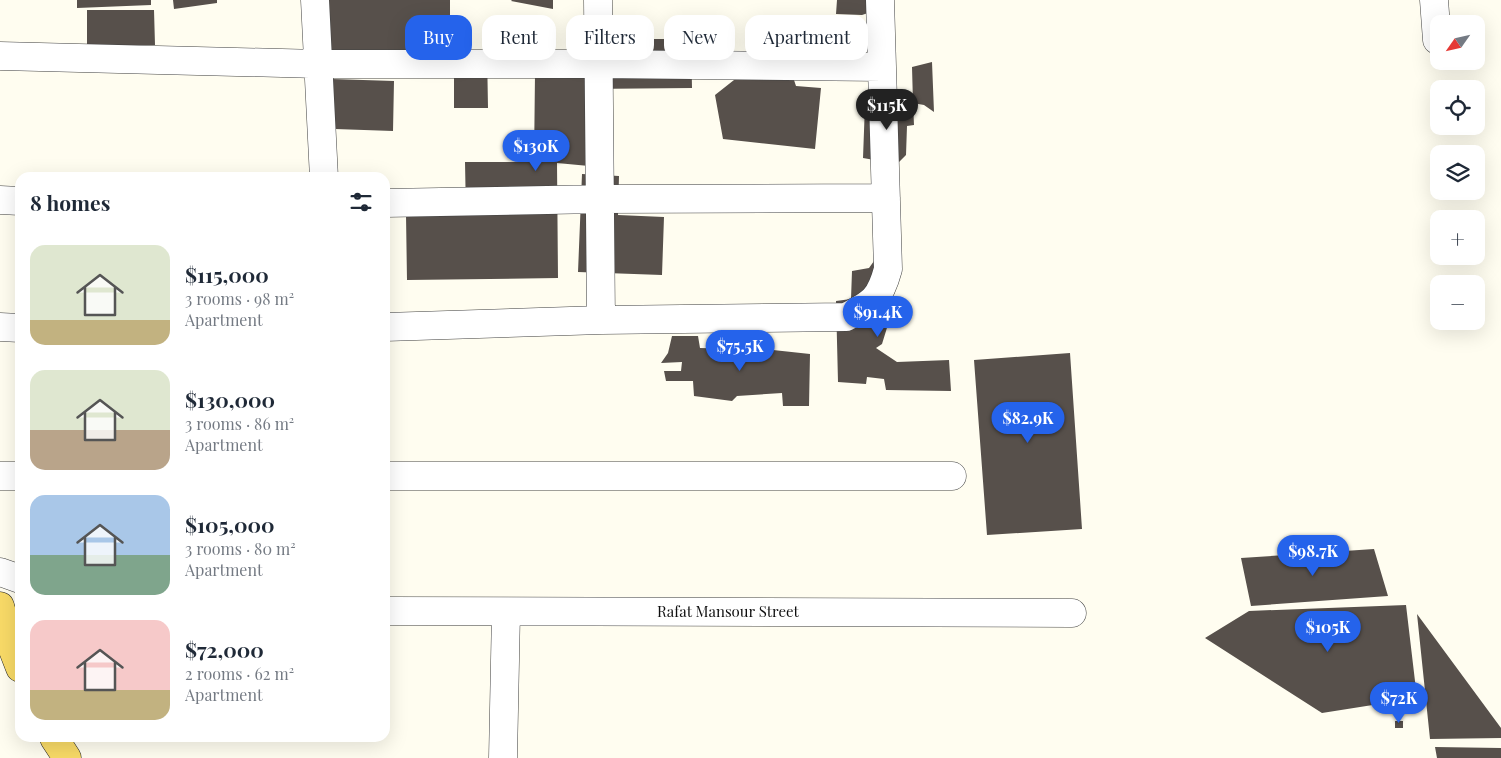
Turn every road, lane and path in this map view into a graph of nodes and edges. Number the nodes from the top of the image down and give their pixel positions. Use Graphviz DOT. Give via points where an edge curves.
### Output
graph roads {
  1 [pos="315,0"];
  2 [pos="598,0"];
  3 [pos="880,0"];
  4 [pos="1434,0"];
  5 [pos="1435,15"];
  6 [pos="0,56"];
  7 [pos="319,64"];
  8 [pos="599,64"];
  9 [pos="882,67"];
  10 [pos="324,172"];
  11 [pos="600,198"];
  12 [pos="886,198"];
  13 [pos="0,200"];
  14 [pos="15,201"];
  15 [pos="390,203"];
  16 [pos="601,320"];
  17 [pos="0,327"];
  18 [pos="390,327"];
  19 [pos="15,328"];
  20 [pos="0,476"];
  21 [pos="15,476"];
  22 [pos="390,476"];
  23 [pos="952,476"];
  24 [pos="0,572"];
  25 [pos="15,577"];
  26 [pos="0,606"];
  27 [pos="390,611"];
  28 [pos="506,612"];
  29 [pos="1072,613"];
  30 [pos="15,655"];
  31 [pos="57,742"];
  32 [pos="67,758"];
  33 [pos="504,758"];
  1 -- 7 [label="street"];
  2 -- 8 [label="street"];
  3 -- 9 [label="street"];
  4 -- 5 [label="street"];
  6 -- 7 [label="street"];
  7 -- 8 [label="street"];
  7 -- 10 [label="street"];
  8 -- 9 [label="street"];
  8 -- 11 [label="street"];
  9 -- 12 [label="street"];
  11 -- 12 [label="street"];
  11 -- 15 [label="street"];
  11 -- 16 [label="street"];
  12 -- 16 [label="street" via="888,268 884,285 876,298 846,317"];
  13 -- 14 [label="street"];
  16 -- 18 [label="street"];
  17 -- 19 [label="street"];
  20 -- 21 [label="street"];
  22 -- 23 [label="street"];
  24 -- 25 [label="street"];
  26 -- 30 [label="main road"];
  27 -- 28 [label="street, Rafat Mansour Street"];
  28 -- 29 [label="street, Rafat Mansour Street"];
  28 -- 33 [label="street"];
  31 -- 32 [label="main road"];
}
